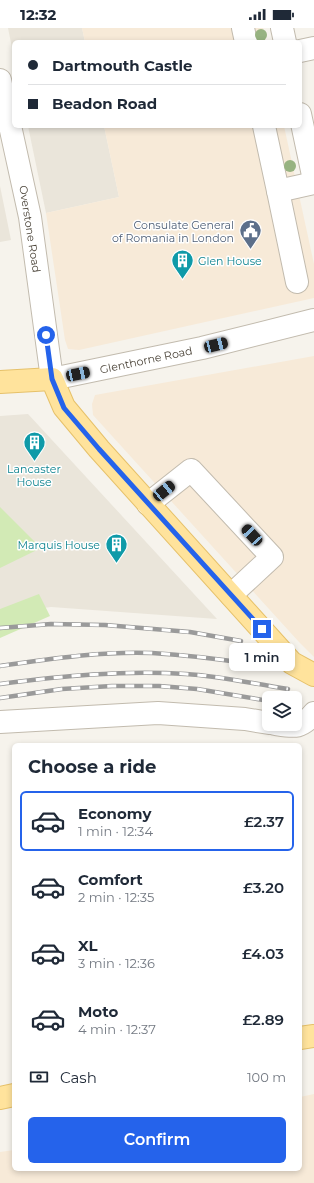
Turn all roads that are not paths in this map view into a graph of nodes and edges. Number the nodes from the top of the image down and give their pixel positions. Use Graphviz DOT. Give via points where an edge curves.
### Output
graph roads {
  1 [pos="243,28"];
  2 [pos="282,28"];
  3 [pos="246,40"];
  4 [pos="285,40"];
  5 [pos="314,48"];
  6 [pos="302,51"];
  7 [pos="0,80"];
  8 [pos="302,124"];
  9 [pos="264,128"];
  10 [pos="314,182"];
  11 [pos="278,191"];
  12 [pos="297,282"];
  13 [pos="314,320"];
  14 [pos="52,379"];
  15 [pos="0,382"];
  16 [pos="148,504"];
  17 [pos="231,595"];
  18 [pos="314,675"];
  19 [pos="314,713"];
  20 [pos="0,722"];
  21 [pos="262,722"];
  22 [pos="302,724"];
  23 [pos="314,1036"];
  24 [pos="302,1038"];
  25 [pos="12,1095"];
  26 [pos="0,1098"];
  1 -- 3 [label="street"];
  2 -- 4 [label="street"];
  5 -- 6 [label="street"];
  7 -- 14 [label="street, Overstone Road" via="30,217"];
  8 -- 10 [label="street"];
  9 -- 11 [label="street"];
  10 -- 11 [label="street"];
  11 -- 12 [label="street"];
  13 -- 14 [label="street, Glenthorne Road" via="202,348"];
  14 -- 15 [label="main road, Glenthorne Road"];
  14 -- 16 [label="main road" via="64,408"];
  16 -- 17 [label="main road"];
  16 -- 17 [label="street" via="191,470 272,557"];
  17 -- 18 [label="main road" via="292,663"];
  19 -- 22 [label="street" via="307,722"];
  20 -- 21 [label="street" via="158,713"];
  23 -- 24 [label="main road"];
  25 -- 26 [label="main road"];
}
